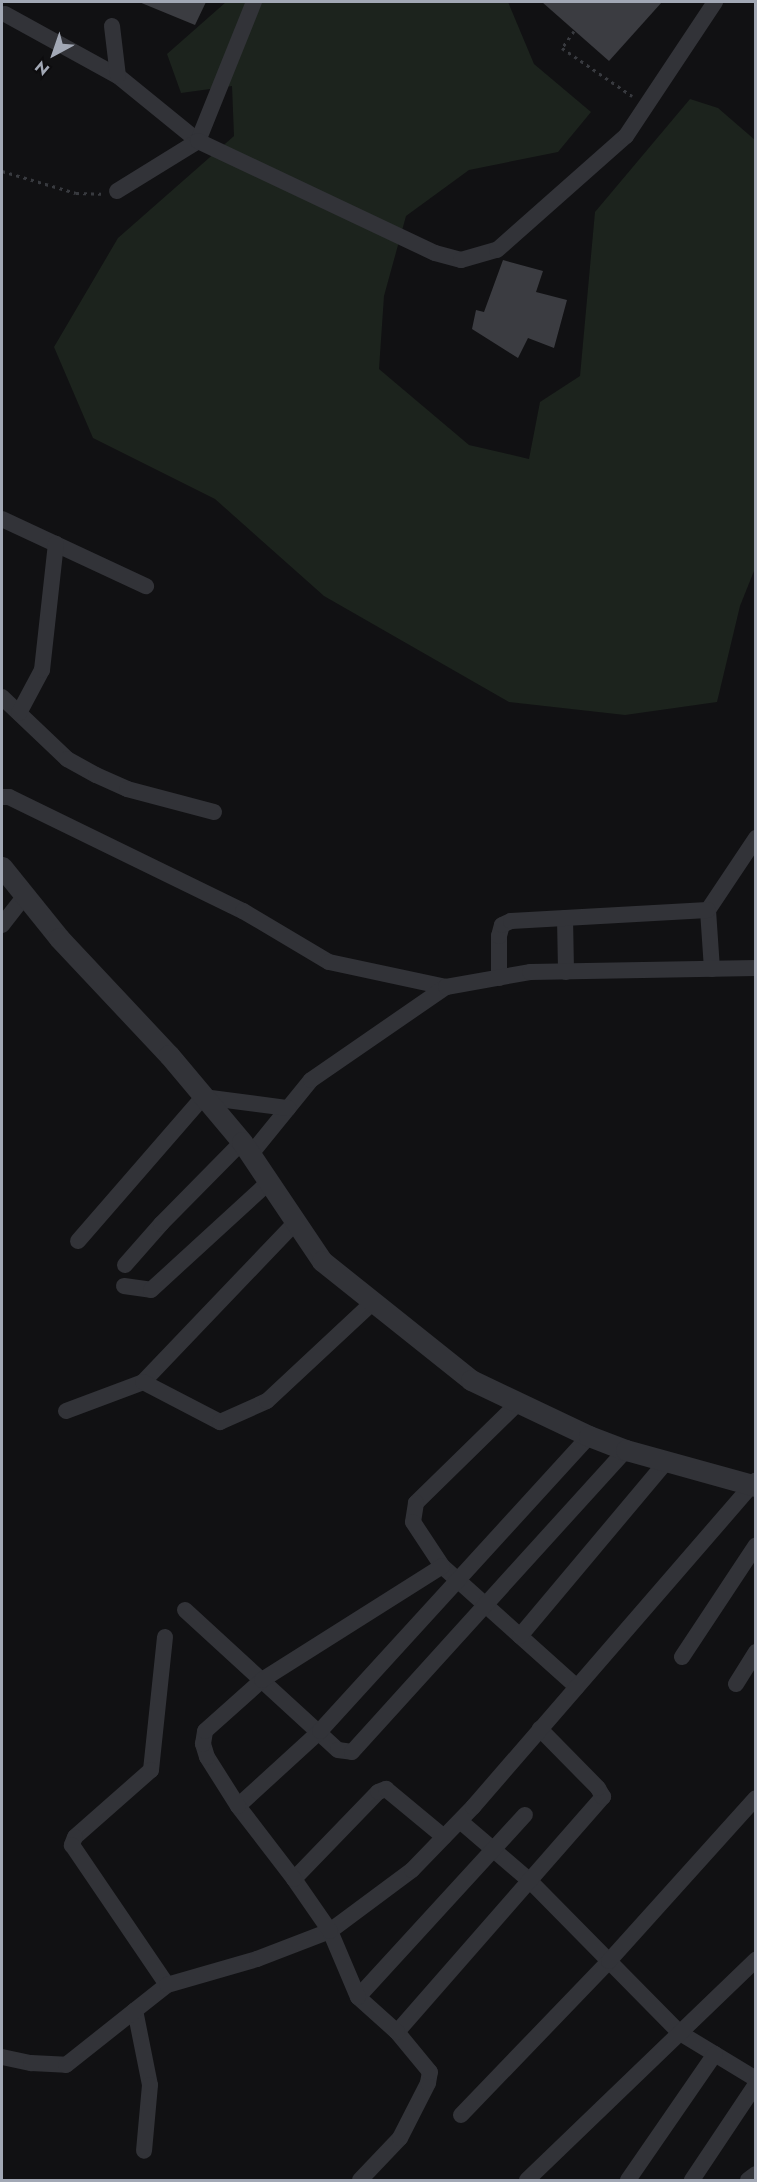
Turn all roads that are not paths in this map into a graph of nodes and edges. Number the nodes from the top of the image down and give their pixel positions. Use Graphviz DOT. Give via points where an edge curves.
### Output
graph roads {
  1 [pos="254,2"];
  2 [pos="715,2"];
  3 [pos="5,14"];
  4 [pos="112,26"];
  5 [pos="118,76"];
  6 [pos="198,141"];
  7 [pos="117,191"];
  8 [pos="2,519"];
  9 [pos="56,544"];
  10 [pos="146,586"];
  11 [pos="2,697"];
  12 [pos="19,713"];
  13 [pos="2,797"];
  14 [pos="214,812"];
  15 [pos="756,838"];
  16 [pos="2,867"];
  17 [pos="24,897"];
  18 [pos="708,910"];
  19 [pos="565,918"];
  20 [pos="2,926"];
  21 [pos="756,968"];
  22 [pos="712,969"];
  23 [pos="566,972"];
  24 [pos="499,978"];
  25 [pos="446,987"];
  26 [pos="203,1097"];
  27 [pos="288,1108"];
  28 [pos="246,1148"];
  29 [pos="270,1181"];
  30 [pos="296,1222"];
  31 [pos="78,1241"];
  32 [pos="125,1265"];
  33 [pos="124,1286"];
  34 [pos="374,1302"];
  35 [pos="143,1382"];
  36 [pos="518,1403"];
  37 [pos="66,1410"];
  38 [pos="589,1436"];
  39 [pos="626,1450"];
  40 [pos="666,1462"];
  41 [pos="754,1484"];
  42 [pos="756,1545"];
  43 [pos="442,1566"];
  44 [pos="458,1580"];
  45 [pos="485,1604"];
  46 [pos="185,1610"];
  47 [pos="520,1636"];
  48 [pos="165,1637"];
  49 [pos="756,1652"];
  50 [pos="682,1657"];
  51 [pos="262,1680"];
  52 [pos="736,1684"];
  53 [pos="577,1687"];
  54 [pos="540,1730"];
  55 [pos="320,1731"];
  56 [pos="756,1798"];
  57 [pos="238,1806"];
  58 [pos="525,1815"];
  59 [pos="460,1821"];
  60 [pos="444,1837"];
  61 [pos="492,1848"];
  62 [pos="294,1879"];
  63 [pos="530,1881"];
  64 [pos="330,1931"];
  65 [pos="756,1960"];
  66 [pos="609,1961"];
  67 [pos="167,1985"];
  68 [pos="358,1997"];
  69 [pos="135,2010"];
  70 [pos="397,2032"];
  71 [pos="680,2033"];
  72 [pos="715,2054"];
  73 [pos="2,2057"];
  74 [pos="756,2079"];
  75 [pos="756,2084"];
  76 [pos="461,2115"];
  77 [pos="144,2151"];
  78 [pos="756,2174"];
  79 [pos="360,2181"];
  80 [pos="527,2181"];
  81 [pos="628,2181"];
  82 [pos="692,2181"];
  83 [pos="748,2181"];
  1 -- 6 [label="street"];
  2 -- 6 [label="street" via="626,136 497,250 461,260 435,253"];
  3 -- 5 [label="street"];
  4 -- 5 [label="street"];
  5 -- 6 [label="street"];
  6 -- 7 [label="street"];
  8 -- 9 [label="street"];
  9 -- 10 [label="street"];
  9 -- 12 [label="street" via="42,670"];
  11 -- 12 [label="street"];
  12 -- 14 [label="street" via="67,759 96,775 127,789"];
  13 -- 25 [label="street" via="243,911 329,962"];
  15 -- 18 [label="street"];
  16 -- 17 [label="street"];
  17 -- 20 [label="street"];
  17 -- 26 [label="street"];
  18 -- 19 [label="street"];
  18 -- 22 [label="street"];
  19 -- 23 [label="street"];
  19 -- 24 [label="street" via="502,925"];
  21 -- 22 [label="street"];
  22 -- 23 [label="street"];
  23 -- 24 [label="street" via="530,972"];
  24 -- 25 [label="street"];
  25 -- 27 [label="street" via="311,1080"];
  26 -- 27 [label="street"];
  26 -- 28 [label="street"];
  26 -- 31 [label="street"];
  27 -- 28 [label="street"];
  28 -- 29 [label="street"];
  28 -- 32 [label="street" via="161,1224"];
  29 -- 30 [label="street"];
  29 -- 33 [label="street" via="151,1290"];
  30 -- 34 [label="street" via="322,1261"];
  30 -- 35 [label="street"];
  34 -- 35 [label="street" via="267,1401 220,1422"];
  34 -- 36 [label="street" via="471,1380"];
  35 -- 37 [label="street"];
  36 -- 38 [label="street"];
  36 -- 43 [label="street" via="416,1503 413,1522"];
  38 -- 39 [label="street"];
  38 -- 44 [label="street"];
  39 -- 40 [label="street"];
  39 -- 45 [label="street"];
  40 -- 41 [label="street"];
  40 -- 47 [label="street"];
  41 -- 53 [label="street"];
  42 -- 50 [label="street"];
  43 -- 44 [label="street"];
  43 -- 51 [label="street"];
  44 -- 45 [label="street"];
  44 -- 55 [label="street"];
  45 -- 47 [label="street"];
  45 -- 55 [label="street" via="352,1752 338,1750"];
  46 -- 51 [label="street"];
  47 -- 53 [label="street"];
  48 -- 67 [label="street" via="151,1770 75,1837 72,1845"];
  49 -- 52 [label="street"];
  51 -- 55 [label="street"];
  51 -- 57 [label="street" via="205,1731 207,1757"];
  53 -- 54 [label="street"];
  54 -- 59 [label="street"];
  54 -- 63 [label="street" via="603,1797"];
  55 -- 57 [label="street"];
  56 -- 66 [label="street"];
  57 -- 62 [label="street"];
  58 -- 61 [label="street"];
  59 -- 60 [label="street"];
  59 -- 61 [label="street"];
  60 -- 62 [label="street" via="386,1788"];
  60 -- 64 [label="street" via="412,1870"];
  61 -- 63 [label="street"];
  61 -- 68 [label="street"];
  62 -- 64 [label="street"];
  63 -- 66 [label="street"];
  63 -- 70 [label="street"];
  64 -- 67 [label="street" via="257,1959"];
  64 -- 68 [label="street"];
  65 -- 71 [label="street"];
  66 -- 71 [label="street"];
  66 -- 76 [label="street"];
  67 -- 69 [label="street"];
  68 -- 70 [label="street"];
  69 -- 73 [label="street" via="66,2065"];
  69 -- 77 [label="street" via="150,2085"];
  70 -- 79 [label="street" via="425,2063 430,2072 428,2083 400,2138"];
  71 -- 72 [label="street"];
  71 -- 80 [label="street"];
  72 -- 74 [label="street"];
  72 -- 81 [label="street"];
  75 -- 82 [label="street"];
  78 -- 83 [label="street"];
}
